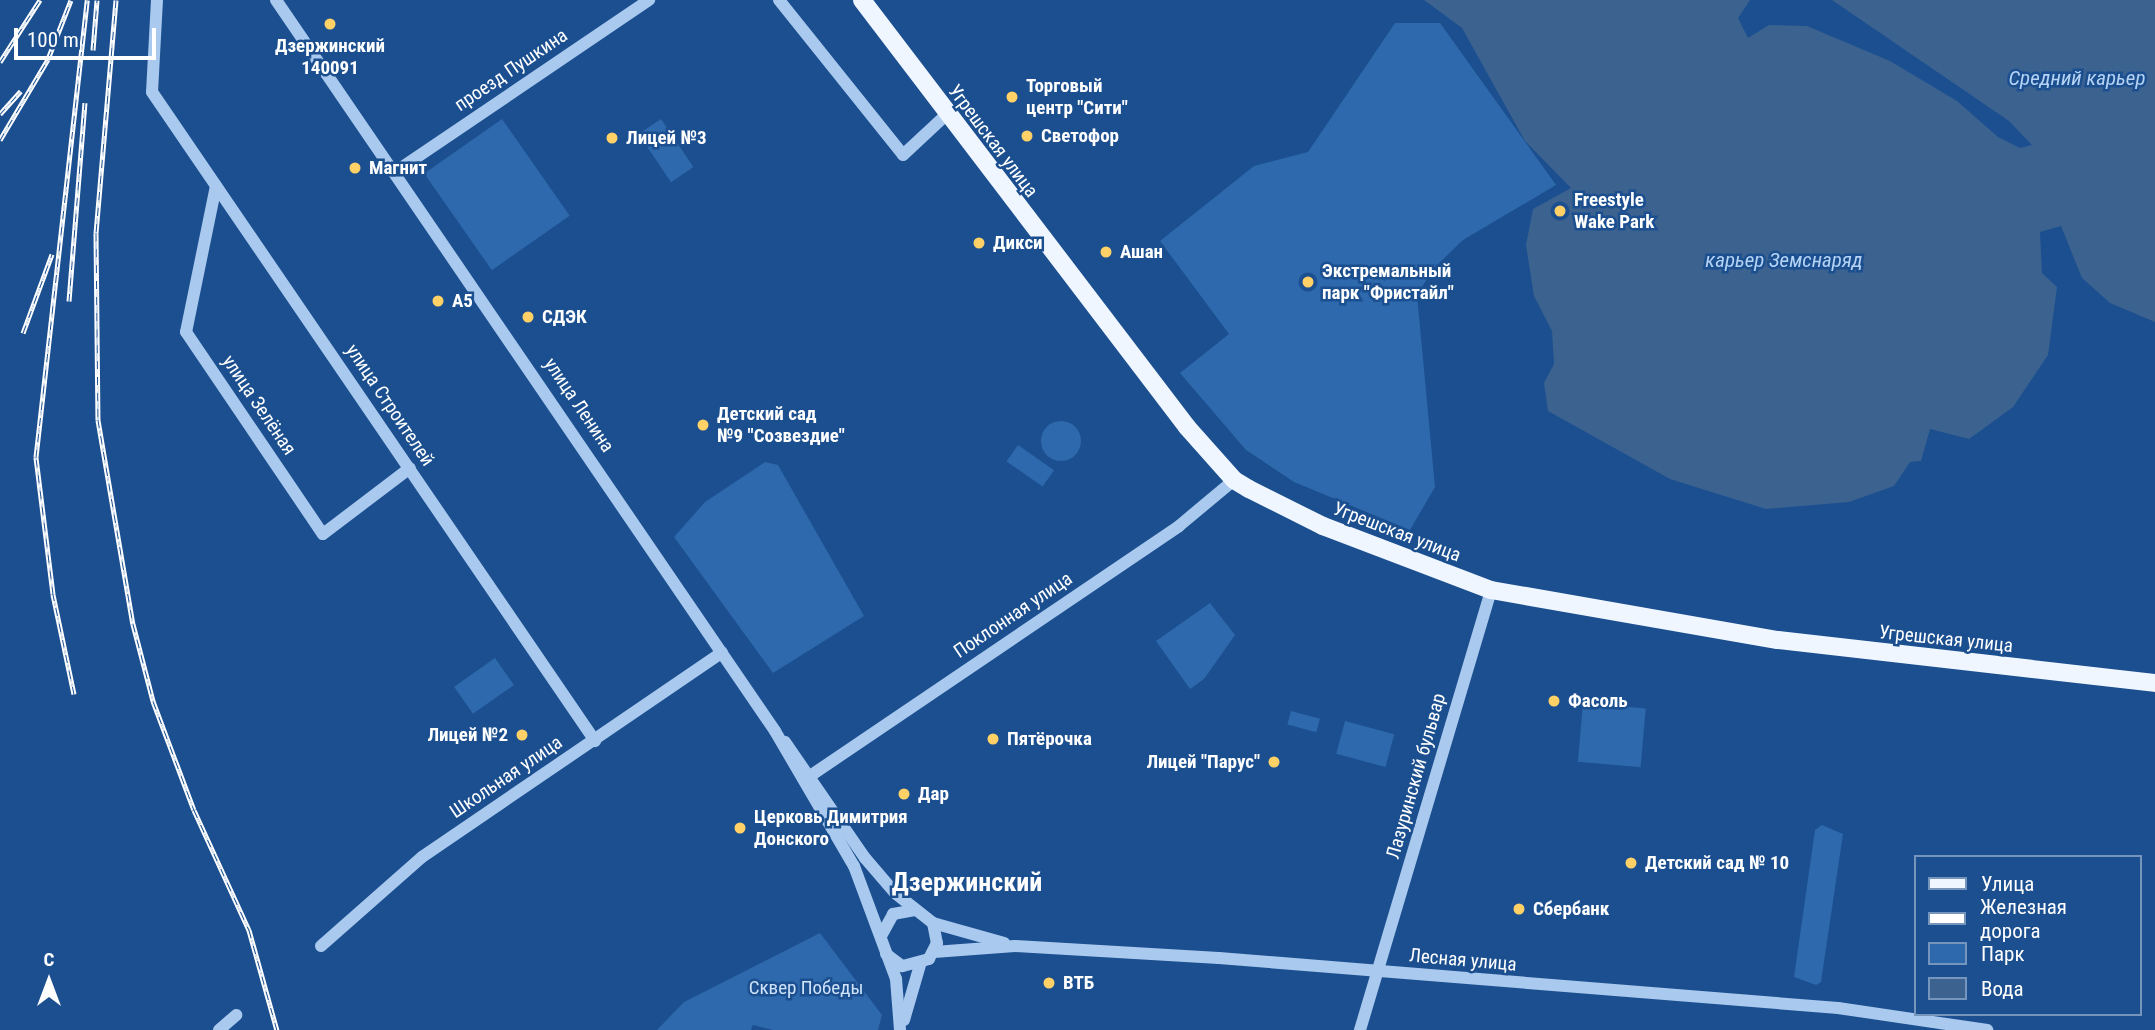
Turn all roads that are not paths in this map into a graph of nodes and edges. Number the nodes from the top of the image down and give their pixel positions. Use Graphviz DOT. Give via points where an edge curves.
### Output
graph roads {
  1 [pos="157,0"];
  2 [pos="276,0"];
  3 [pos="649,0"];
  4 [pos="779,0"];
  5 [pos="862,0"];
  6 [pos="947,114"];
  7 [pos="395,172"];
  8 [pos="216,186"];
  9 [pos="410,468"];
  10 [pos="1234,480"];
  11 [pos="1491,590"];
  12 [pos="722,652"];
  13 [pos="2155,683"];
  14 [pos="775,731"];
  15 [pos="595,741"];
  16 [pos="810,776"];
  17 [pos="915,910"];
  18 [pos="933,923"];
  19 [pos="881,936"];
  20 [pos="321,946"];
  21 [pos="1014,946"];
  22 [pos="884,952"];
  23 [pos="934,952"];
  24 [pos="920,965"];
  25 [pos="1377,972"];
  26 [pos="236,1015"];
  27 [pos="219,1030"];
  28 [pos="900,1030"];
  29 [pos="1360,1030"];
  30 [pos="1987,1030"];
  1 -- 8 [label="street, улица Строителей" via="152,92"];
  2 -- 7 [label="street, улица Ленина"];
  3 -- 7 [label="street, проезд Пушкина"];
  4 -- 6 [label="street" via="903,155"];
  5 -- 6 [label="main road, Угрешская улица"];
  6 -- 10 [label="main road, Угрешская улица" via="1186,427"];
  7 -- 12 [label="street, улица Ленина"];
  8 -- 9 [label="street, улица Строителей"];
  8 -- 9 [label="street, улица Зелёная" via="186,332 323,534"];
  9 -- 15 [label="street, улица Строителей"];
  10 -- 11 [label="main road, Угрешская улица" via="1323,526"];
  10 -- 16 [label="street, Поклонная улица" via="1179,526"];
  11 -- 13 [label="main road, Угрешская улица" via="1766,638"];
  11 -- 25 [label="street, Лазуринский бульвар"];
  12 -- 14 [label="street, улица Ленина"];
  12 -- 15 [label="street, Школьная улица"];
  14 -- 16 [label="street, улица Ленина"];
  14 -- 19 [label="street, улица Ленина" via="854,866"];
  15 -- 20 [label="street, Школьная улица" via="422,857"];
  16 -- 17 [label="street, улица Ленина" via="865,858"];
  17 -- 18 [label="street, улица Ленина"];
  17 -- 19 [label="street" via="893,914"];
  18 -- 21 [label="street, улица Ленина"];
  18 -- 23 [label="street" via="937,933"];
  19 -- 22 [label="street, улица Ленина"];
  21 -- 23 [label="street, Лесная улица"];
  21 -- 25 [label="street, Лесная улица"];
  22 -- 24 [label="street" via="902,966"];
  22 -- 28 [label="street, улица Ленина" via="898,988"];
  23 -- 24 [label="street"];
  24 -- 28 [label="street, улица Ленина"];
  25 -- 29 [label="street, Лазуринский бульвар"];
  25 -- 30 [label="street, Лесная улица" via="1838,1008"];
  26 -- 27 [label="street"];
}
